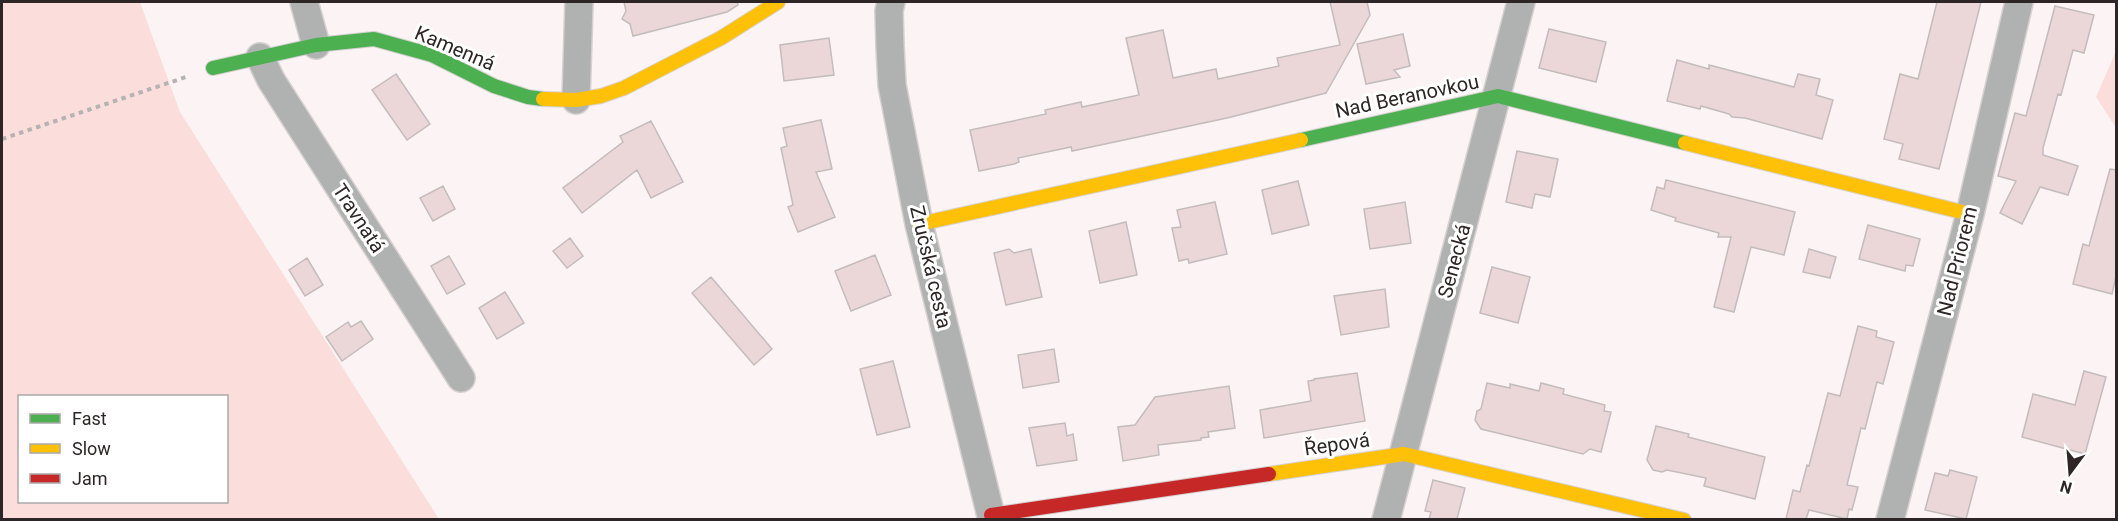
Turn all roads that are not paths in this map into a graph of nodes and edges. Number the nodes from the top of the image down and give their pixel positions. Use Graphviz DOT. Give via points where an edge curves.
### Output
graph roads {
  1 [pos="304,2"];
  2 [pos="579,2"];
  3 [pos="778,2"];
  4 [pos="1521,2"];
  5 [pos="2019,2"];
  6 [pos="885,5"];
  7 [pos="316,45"];
  8 [pos="260,57"];
  9 [pos="213,68"];
  10 [pos="1498,96"];
  11 [pos="576,100"];
  12 [pos="1970,213"];
  13 [pos="919,224"];
  14 [pos="461,378"];
  15 [pos="1404,454"];
  16 [pos="991,517"];
  17 [pos="1386,519"];
  18 [pos="1684,519"];
  19 [pos="1890,519"];
  1 -- 7 [label="street"];
  2 -- 11 [label="street"];
  3 -- 11 [label="street" via="721,38 624,88"];
  4 -- 10 [label="street, Senecká"];
  5 -- 12 [label="street, Nad Priorem"];
  6 -- 13 [label="street, Zručská cesta" via="892,85"];
  7 -- 8 [label="street, Kamenná"];
  7 -- 11 [label="street, Kamenná" via="374,39 432,55 494,86 528,97"];
  8 -- 9 [label="street, Kamenná"];
  8 -- 14 [label="street, Travnatá"];
  10 -- 12 [label="street, Nad Beranovkou"];
  10 -- 13 [label="street, Nad Beranovkou"];
  10 -- 15 [label="street, Senecká"];
  12 -- 19 [label="street, Nad Priorem"];
  13 -- 16 [label="street, Zručská cesta"];
  15 -- 16 [label="street, Řepová"];
  15 -- 17 [label="street, Senecká"];
  15 -- 18 [label="street, Řepová"];
}
